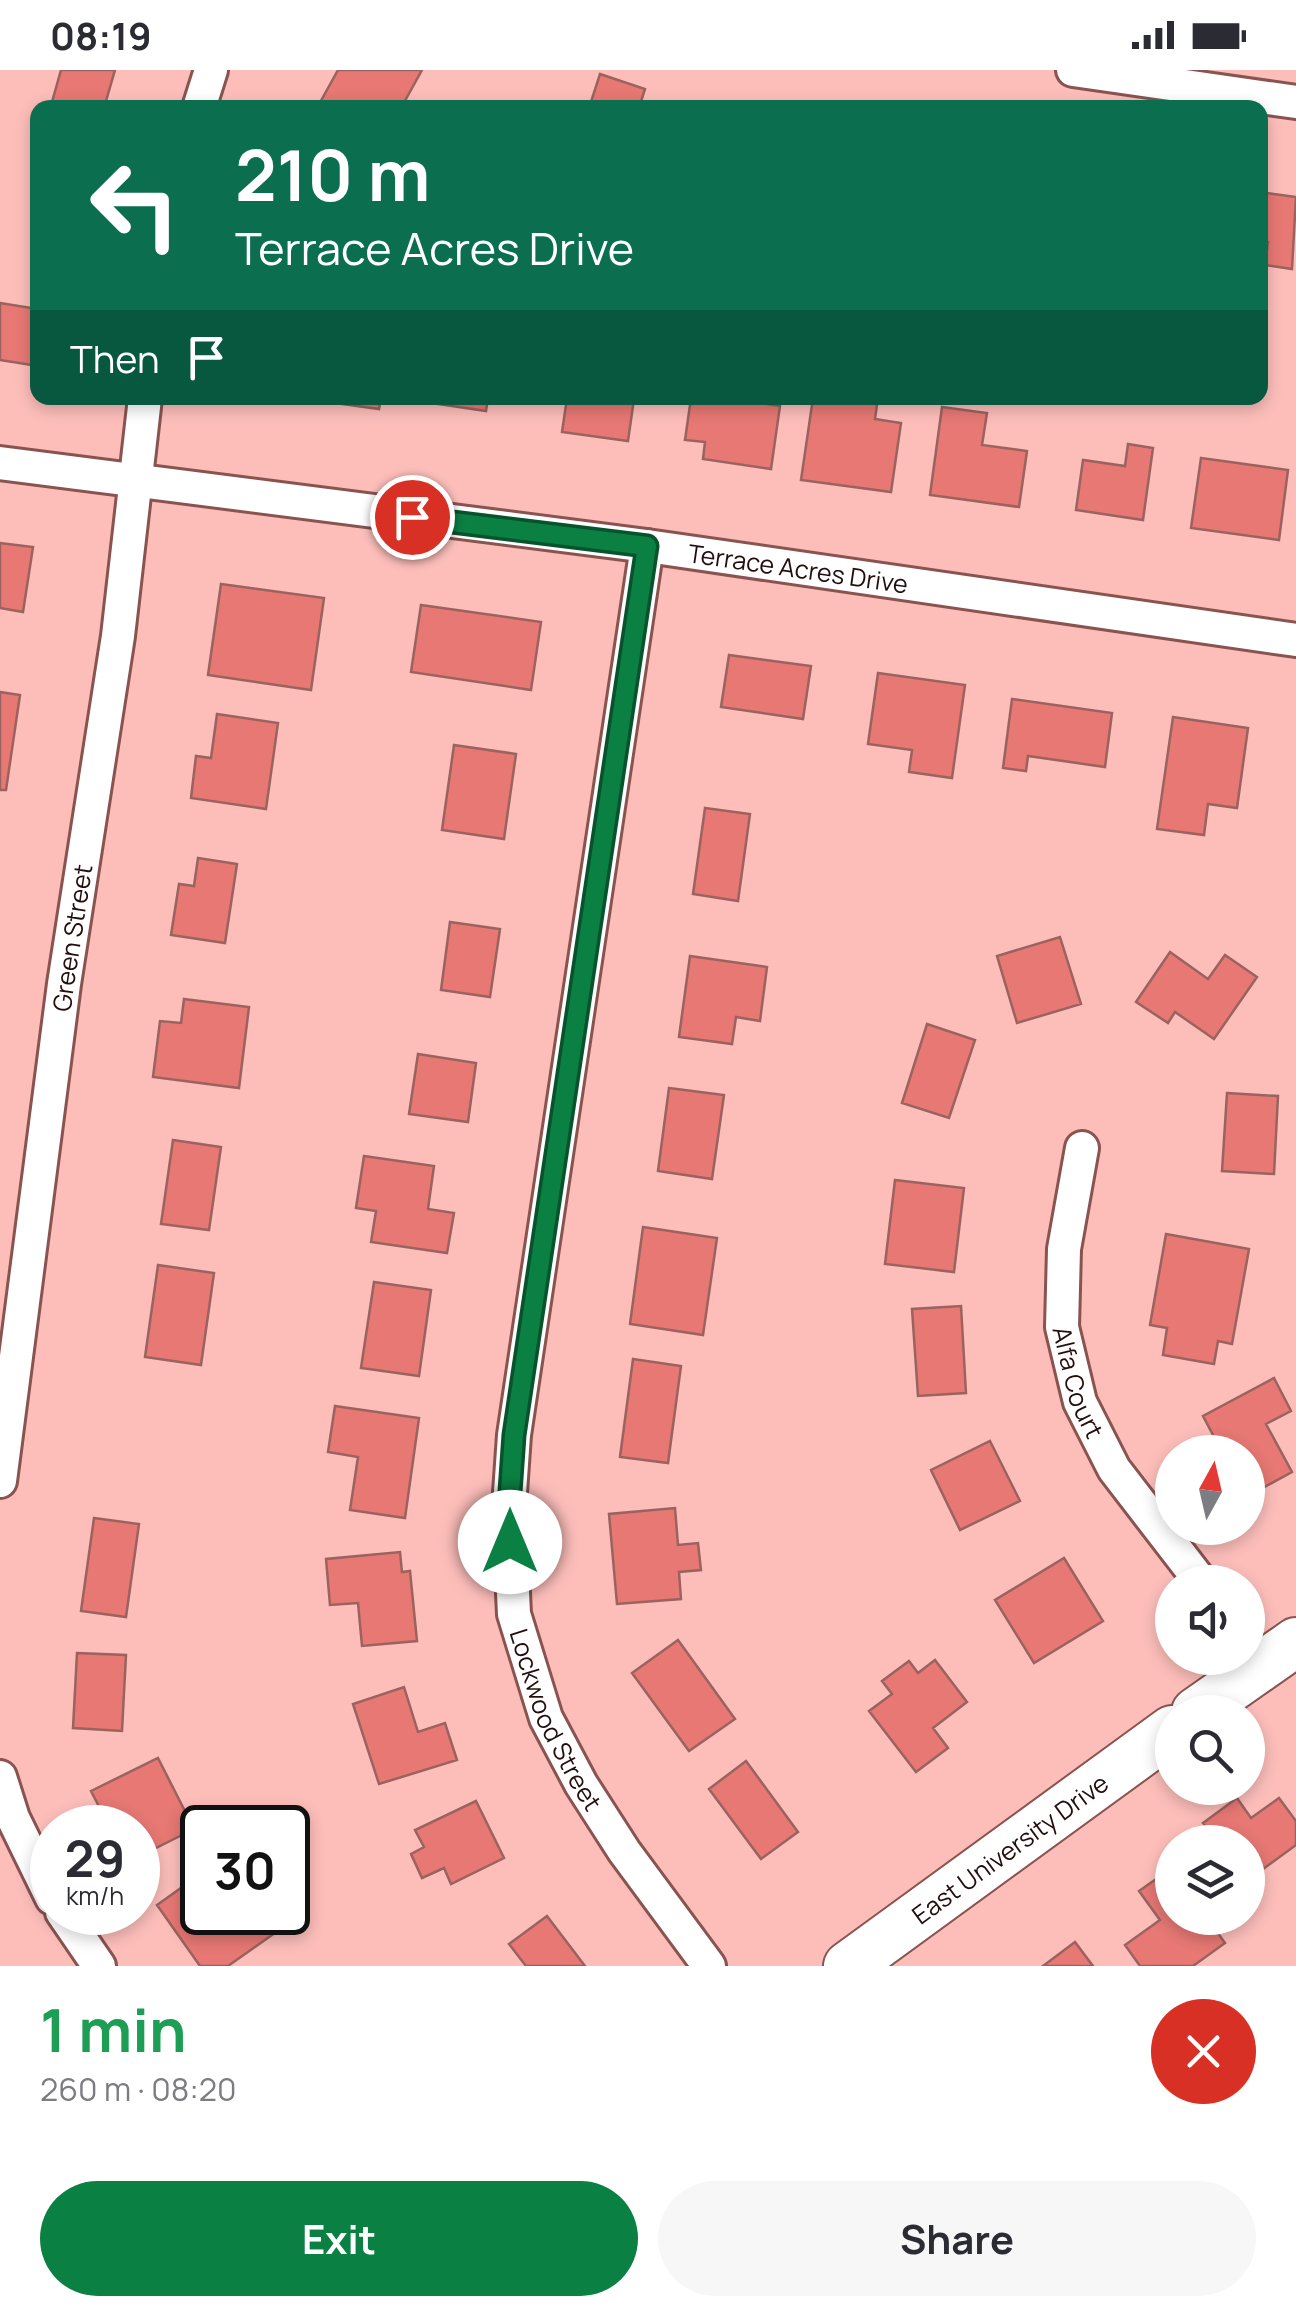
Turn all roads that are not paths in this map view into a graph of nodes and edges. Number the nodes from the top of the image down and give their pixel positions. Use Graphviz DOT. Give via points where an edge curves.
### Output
graph roads {
  1 [pos="211,70"];
  2 [pos="1072,70"];
  3 [pos="202,100"];
  4 [pos="1296,102"];
  5 [pos="144,405"];
  6 [pos="0,463"];
  7 [pos="137,483"];
  8 [pos="647,546"];
  9 [pos="1296,640"];
  10 [pos="1082,1148"];
  11 [pos="0,1480"];
  12 [pos="1188,1565"];
  13 [pos="1269,1650"];
  14 [pos="1216,1695"];
  15 [pos="1155,1742"];
  16 [pos="0,1777"];
  17 [pos="30,1854"];
  18 [pos="78,1935"];
  19 [pos="100,1966"];
  20 [pos="710,1966"];
  21 [pos="848,1966"];
  1 -- 3 [label="street"];
  2 -- 4 [label="street"];
  5 -- 7 [label="street, Green Street"];
  6 -- 7 [label="street, Terrace Acres Drive"];
  7 -- 8 [label="street, Terrace Acres Drive"];
  7 -- 11 [label="street, Green Street"];
  8 -- 9 [label="street, Terrace Acres Drive"];
  8 -- 20 [label="street, Lockwood Street" via="514,1435 510,1542 514,1614 546,1718 624,1852"];
  10 -- 12 [label="street, Alfa Court" via="1064,1249 1062,1327 1080,1402 1114,1469"];
  13 -- 14 [label="main road"];
  15 -- 21 [label="main road, East University Drive"];
  16 -- 17 [label="street"];
  18 -- 19 [label="street"];
}
